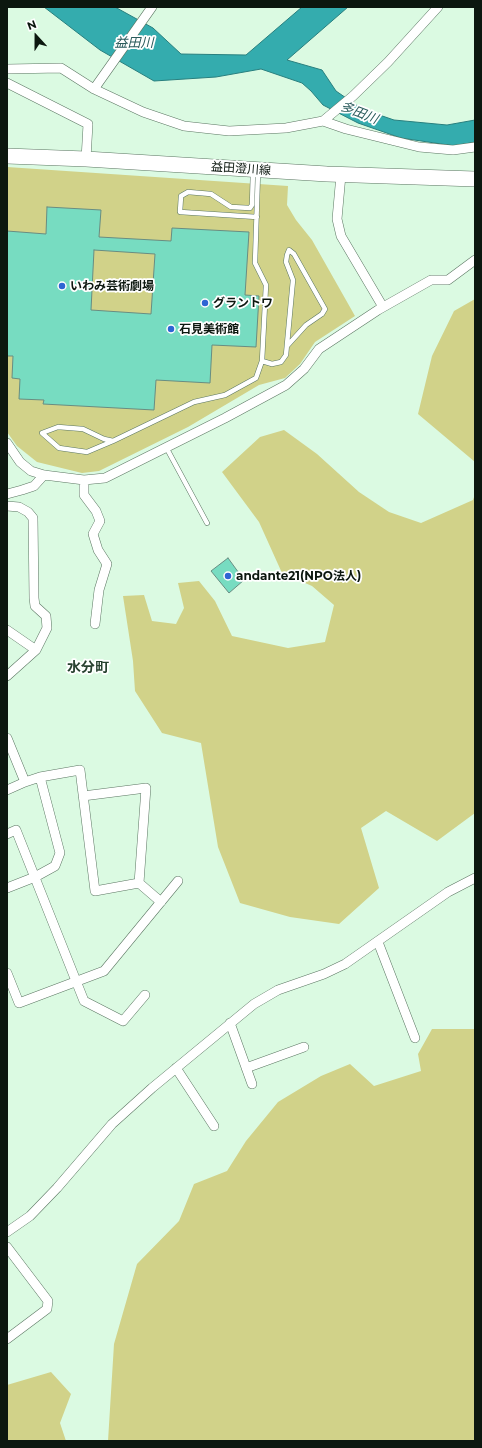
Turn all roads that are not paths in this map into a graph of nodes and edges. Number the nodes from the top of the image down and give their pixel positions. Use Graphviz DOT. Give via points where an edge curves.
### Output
graph roads {
  1 [pos="152,7"];
  2 [pos="438,7"];
  3 [pos="7,69"];
  4 [pos="7,83"];
  5 [pos="94,89"];
  6 [pos="323,121"];
  7 [pos="475,147"];
  8 [pos="7,156"];
  9 [pos="86,159"];
  10 [pos="256,170"];
  11 [pos="341,175"];
  12 [pos="475,179"];
  13 [pos="257,217"];
  14 [pos="475,260"];
  15 [pos="383,307"];
  16 [pos="287,346"];
  17 [pos="262,361"];
  18 [pos="112,441"];
  19 [pos="7,443"];
  20 [pos="166,447"];
  21 [pos="44,475"];
  22 [pos="84,480"];
  23 [pos="7,494"];
  24 [pos="7,506"];
  25 [pos="207,522"];
  26 [pos="95,624"];
  27 [pos="7,630"];
  28 [pos="36,650"];
  29 [pos="7,676"];
  30 [pos="7,738"];
  31 [pos="40,777"];
  32 [pos="25,782"];
  33 [pos="7,790"];
  34 [pos="83,796"];
  35 [pos="7,834"];
  36 [pos="36,877"];
  37 [pos="475,878"];
  38 [pos="178,881"];
  39 [pos="139,883"];
  40 [pos="7,888"];
  41 [pos="161,902"];
  42 [pos="378,942"];
  43 [pos="7,973"];
  44 [pos="76,982"];
  45 [pos="145,995"];
  46 [pos="230,1023"];
  47 [pos="415,1038"];
  48 [pos="304,1047"];
  49 [pos="176,1068"];
  50 [pos="246,1068"];
  51 [pos="252,1084"];
  52 [pos="214,1126"];
  53 [pos="7,1232"];
  54 [pos="7,1247"];
  55 [pos="7,1338"];
  1 -- 5 [label="street"];
  2 -- 6 [label="street" via="388,62"];
  3 -- 5 [label="street" via="61,68"];
  4 -- 9 [label="street" via="88,124"];
  5 -- 6 [label="street" via="143,112 184,126 229,132 286,128"];
  6 -- 7 [label="street" via="419,147 453,150"];
  8 -- 9 [label="main road, 益田澄川線"];
  9 -- 10 [label="main road, 益田澄川線"];
  10 -- 11 [label="main road, 益田澄川線"];
  10 -- 13 [label="lane"];
  10 -- 13 [label="lane" via="250,208 231,207 211,194 188,192 181,196 180,212"];
  11 -- 12 [label="main road, 益田澄川線"];
  11 -- 15 [label="street" via="338,219 341,236"];
  13 -- 17 [label="lane" via="255,263 266,285"];
  14 -- 15 [label="street" via="448,280 431,280"];
  15 -- 20 [label="street" via="319,349 304,369 286,385"];
  16 -- 16 [label="lane" via="293,280 286,262 289,250 294,254 325,309"];
  16 -- 17 [label="lane" via="286,355 281,362 272,364"];
  17 -- 18 [label="lane" via="256,378 225,395 194,402"];
  18 -- 18 [label="lane" via="87,452 59,448 42,433 58,427 83,429"];
  19 -- 21 [label="street" via="20,462 30,471"];
  20 -- 22 [label="street" via="105,478"];
  20 -- 25 [label="lane"];
  21 -- 22 [label="street"];
  21 -- 23 [label="street" via="34,486"];
  22 -- 26 [label="street" via="84,495 100,521 93,534 98,550 107,564 99,590"];
  24 -- 28 [label="street" via="28,512 33,518 35,606 46,616 47,628"];
  27 -- 28 [label="street"];
  28 -- 29 [label="street"];
  30 -- 32 [label="street"];
  31 -- 32 [label="street"];
  31 -- 34 [label="street" via="80,770"];
  31 -- 36 [label="street" via="60,853 54,866"];
  32 -- 33 [label="street"];
  34 -- 39 [label="street" via="95,890"];
  34 -- 39 [label="street" via="146,788"];
  35 -- 36 [label="street" via="16,830"];
  36 -- 40 [label="street"];
  36 -- 44 [label="street"];
  37 -- 42 [label="street" via="448,892"];
  38 -- 41 [label="street"];
  39 -- 41 [label="street"];
  41 -- 44 [label="street" via="104,971"];
  42 -- 46 [label="street" via="345,964 278,990 254,1004"];
  42 -- 47 [label="street"];
  43 -- 44 [label="street" via="19,1003"];
  44 -- 45 [label="street" via="84,1001 123,1021"];
  46 -- 49 [label="street"];
  46 -- 50 [label="street"];
  48 -- 50 [label="street"];
  49 -- 52 [label="street"];
  49 -- 53 [label="street" via="112,1124 30,1216"];
  50 -- 51 [label="street"];
  54 -- 55 [label="street" via="48,1301 47,1309"];
}
